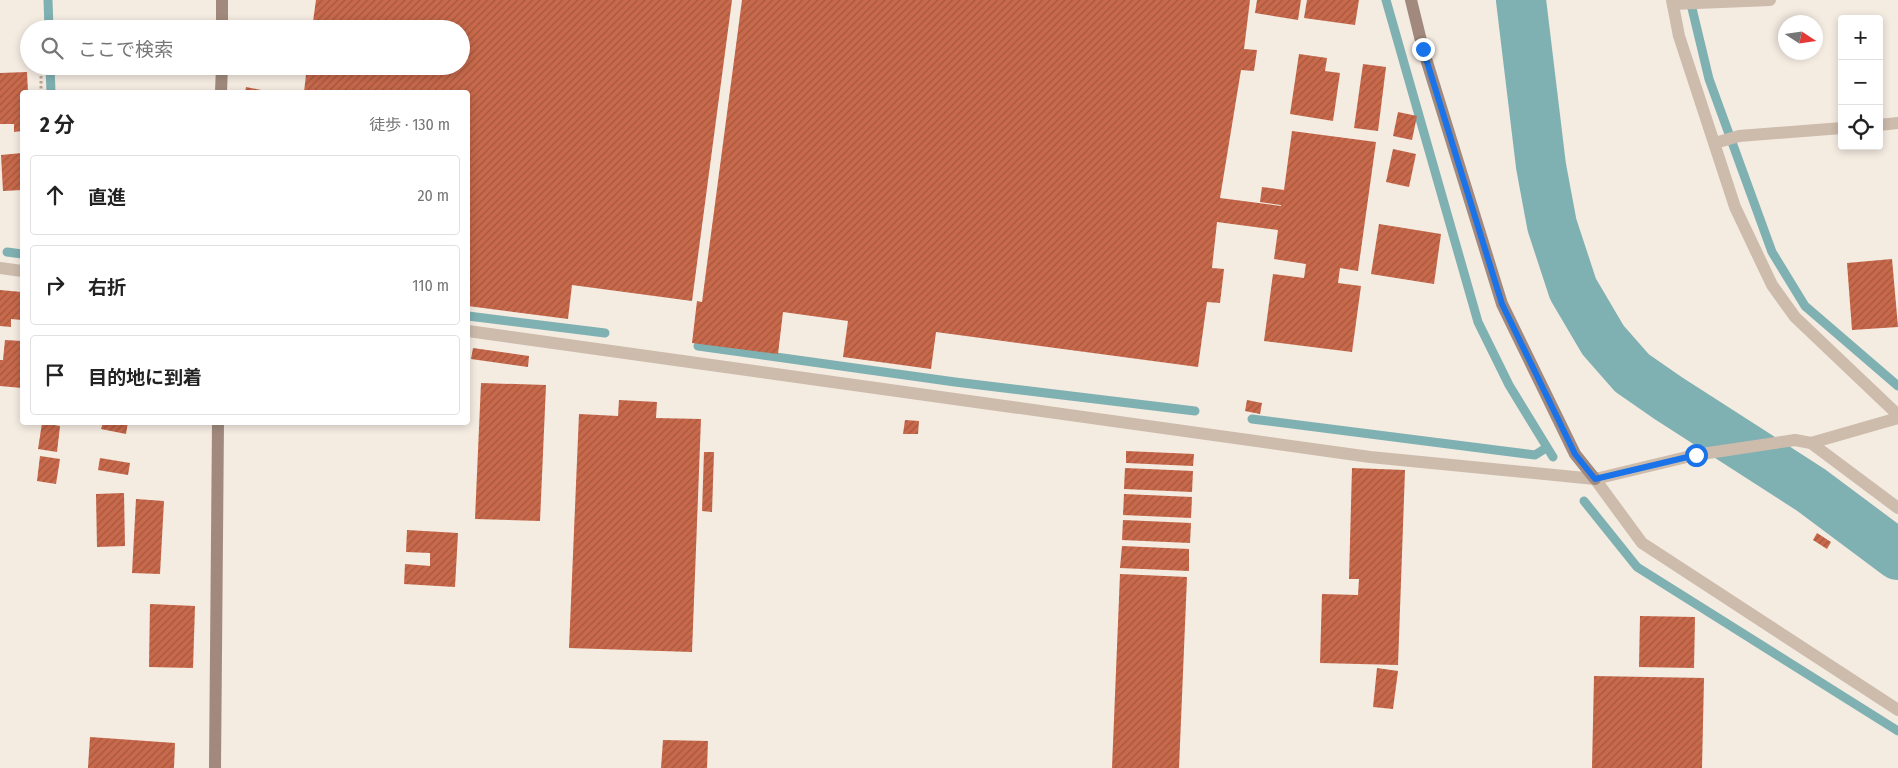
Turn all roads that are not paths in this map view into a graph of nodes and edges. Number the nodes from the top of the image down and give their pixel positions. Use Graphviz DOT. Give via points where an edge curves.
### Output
graph roads {
  1 [pos="222,0"];
  2 [pos="1411,0"];
  3 [pos="1770,0"];
  4 [pos="1677,3"];
  5 [pos="222,20"];
  6 [pos="222,75"];
  7 [pos="221,90"];
  8 [pos="1898,123"];
  9 [pos="1883,125"];
  10 [pos="1838,128"];
  11 [pos="1719,141"];
  12 [pos="0,268"];
  13 [pos="20,271"];
  14 [pos="470,331"];
  15 [pos="1898,416"];
  16 [pos="218,425"];
  17 [pos="1811,444"];
  18 [pos="1595,479"];
  19 [pos="1898,508"];
  20 [pos="1898,710"];
  21 [pos="215,768"];
  1 -- 5 [label="street"];
  2 -- 18 [label="street" via="1423,49 1502,304 1575,454"];
  3 -- 4 [label="street"];
  4 -- 11 [label="street" via="1679,36"];
  6 -- 7 [label="street"];
  8 -- 9 [label="street"];
  10 -- 11 [label="street" via="1739,136"];
  11 -- 15 [label="street" via="1736,207 1772,286 1795,317"];
  12 -- 13 [label="street"];
  14 -- 18 [label="street" via="1370,457"];
  15 -- 17 [label="street"];
  16 -- 21 [label="street"];
  17 -- 18 [label="street" via="1796,440 1696,455"];
  17 -- 19 [label="street"];
  18 -- 20 [label="street" via="1642,542"];
}
